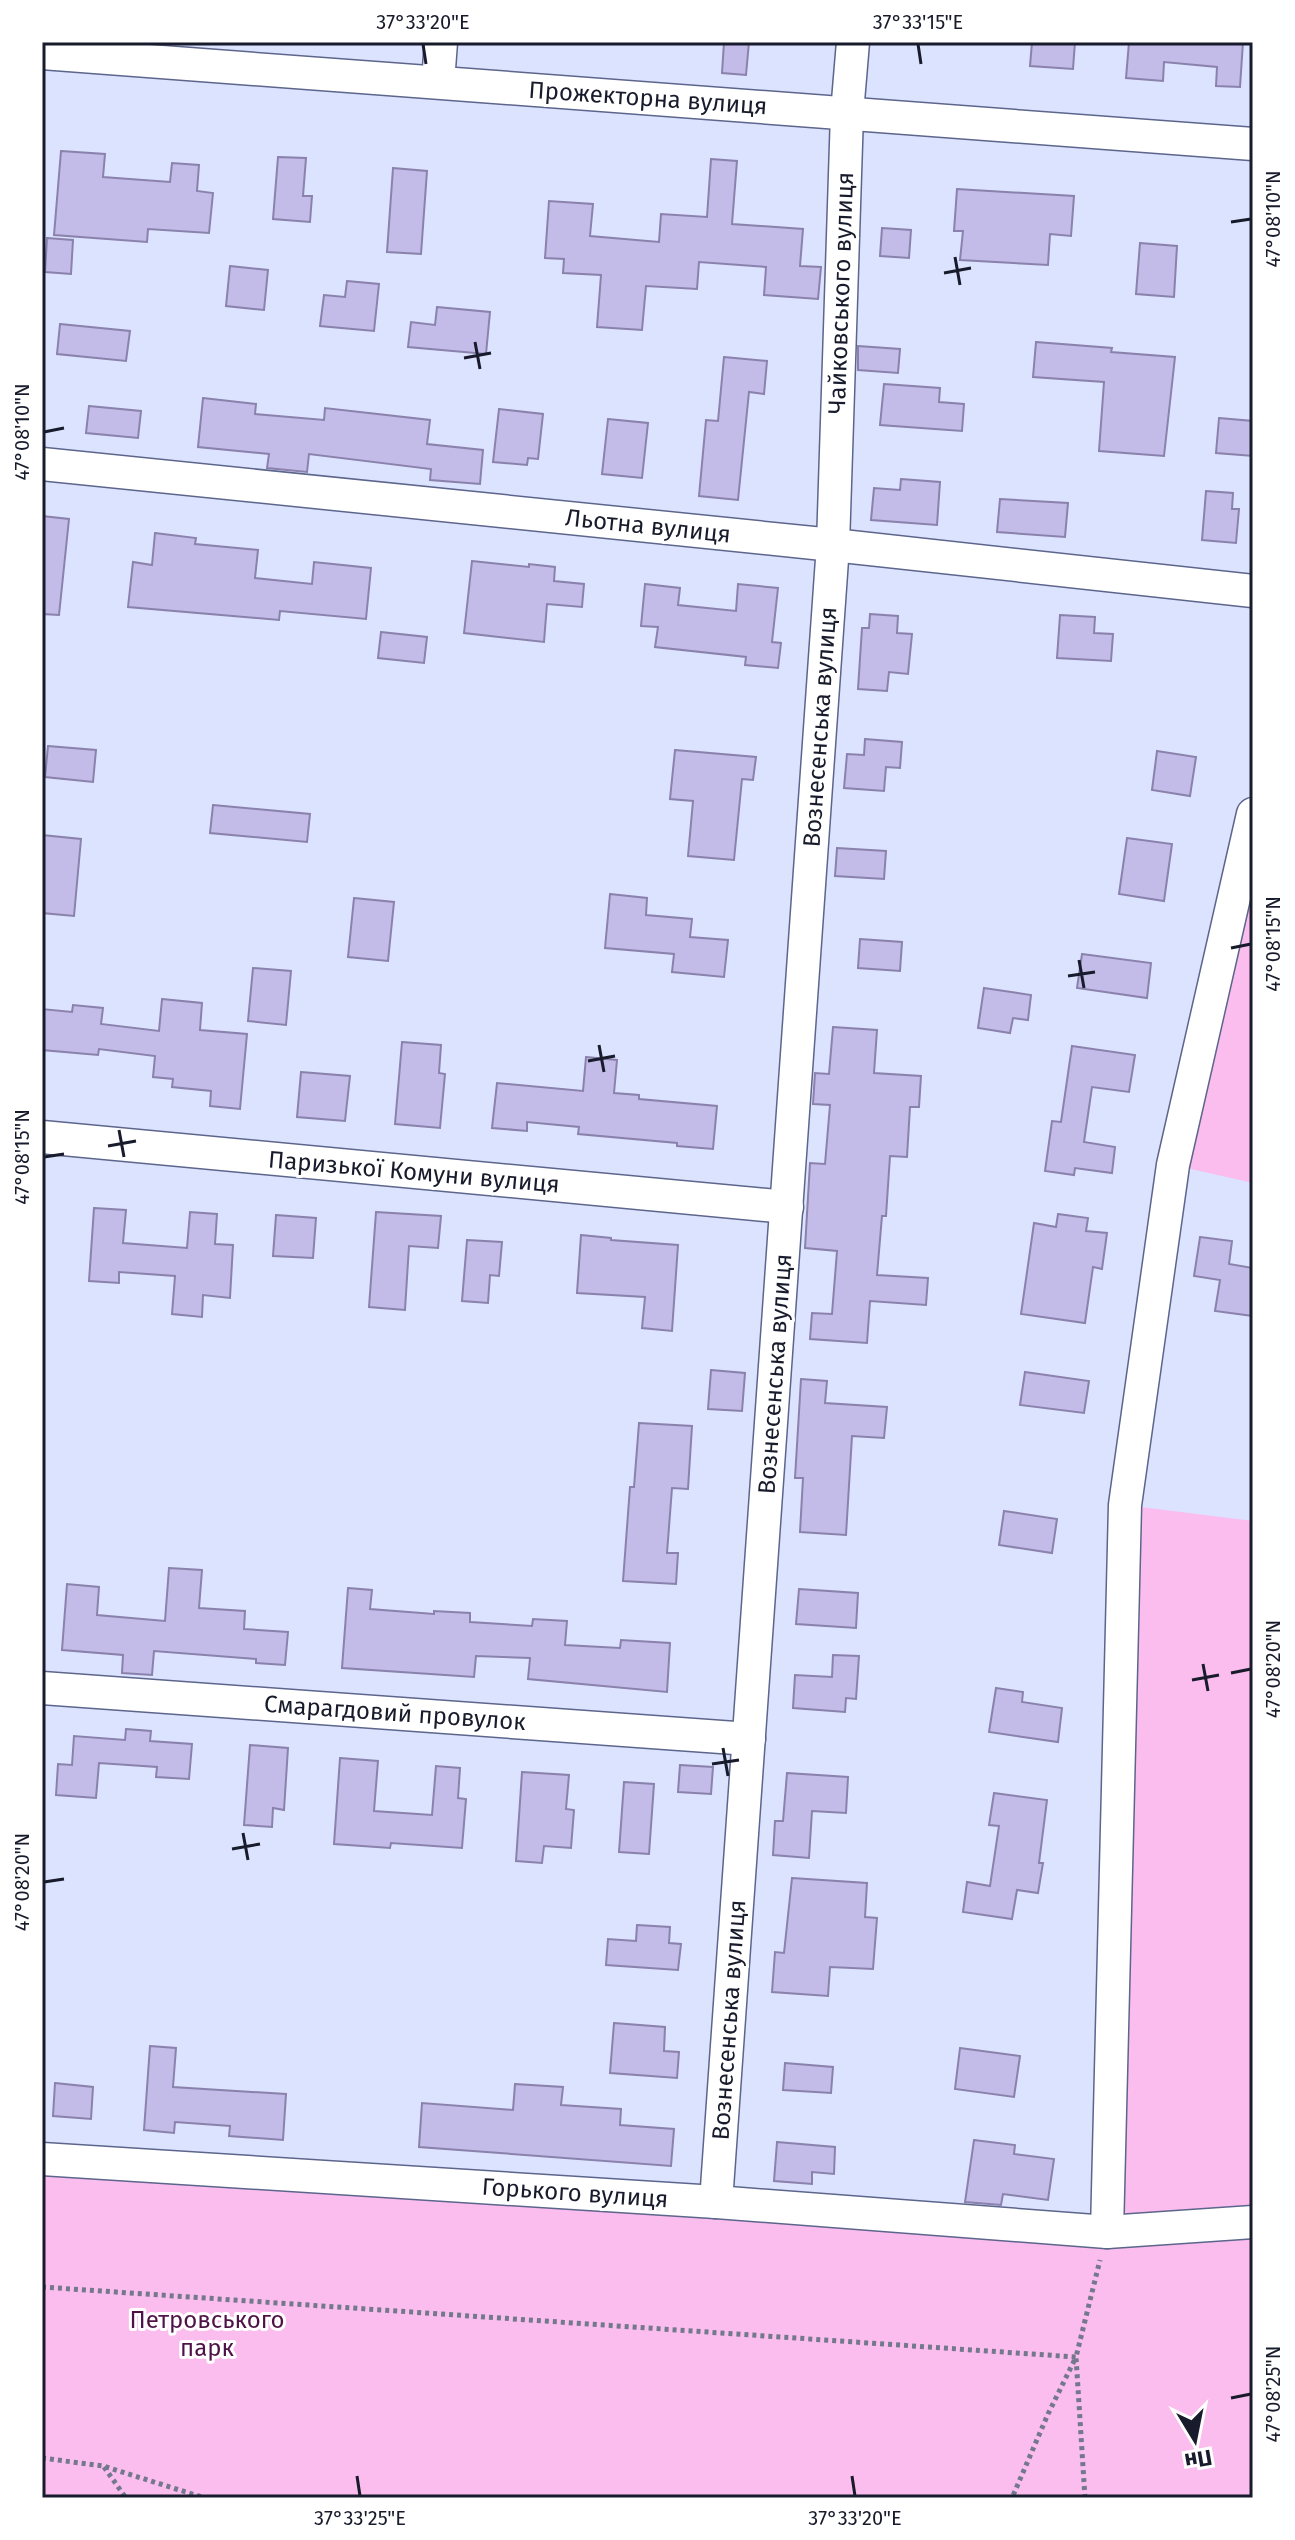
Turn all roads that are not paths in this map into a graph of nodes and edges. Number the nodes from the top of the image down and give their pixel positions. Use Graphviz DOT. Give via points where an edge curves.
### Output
graph roads {
  1 [pos="441,42"];
  2 [pos="853,42"];
  3 [pos="42,53"];
  4 [pos="438,82"];
  5 [pos="847,113"];
  6 [pos="1253,144"];
  7 [pos="42,464"];
  8 [pos="833,545"];
  9 [pos="1253,591"];
  10 [pos="1253,814"];
  11 [pos="42,1137"];
  12 [pos="787,1207"];
  13 [pos="42,1688"];
  14 [pos="749,1739"];
  15 [pos="42,2159"];
  16 [pos="716,2202"];
  17 [pos="1253,2222"];
  18 [pos="1107,2232"];
  1 -- 4 [label="street"];
  2 -- 5 [label="street, Чайковського вулиця"];
  3 -- 4 [label="street, Прожекторна вулиця"];
  4 -- 5 [label="street, Прожекторна вулиця"];
  5 -- 6 [label="street, Прожекторна вулиця"];
  5 -- 8 [label="street, Чайковського вулиця"];
  7 -- 8 [label="street, Льотна вулиця"];
  8 -- 9 [label="street, Льотна вулиця"];
  8 -- 12 [label="street, Вознесенська вулиця"];
  10 -- 18 [label="street" via="1173,1165 1125,1505"];
  11 -- 12 [label="street, Паризької Комуни вулиця"];
  12 -- 14 [label="street, Вознесенська вулиця"];
  13 -- 14 [label="street, Смарагдовий провулок"];
  14 -- 16 [label="street, Вознесенська вулиця"];
  15 -- 16 [label="street, Горького вулиця"];
  16 -- 18 [label="street, Горького вулиця"];
  17 -- 18 [label="street, Горького вулиця"];
}
